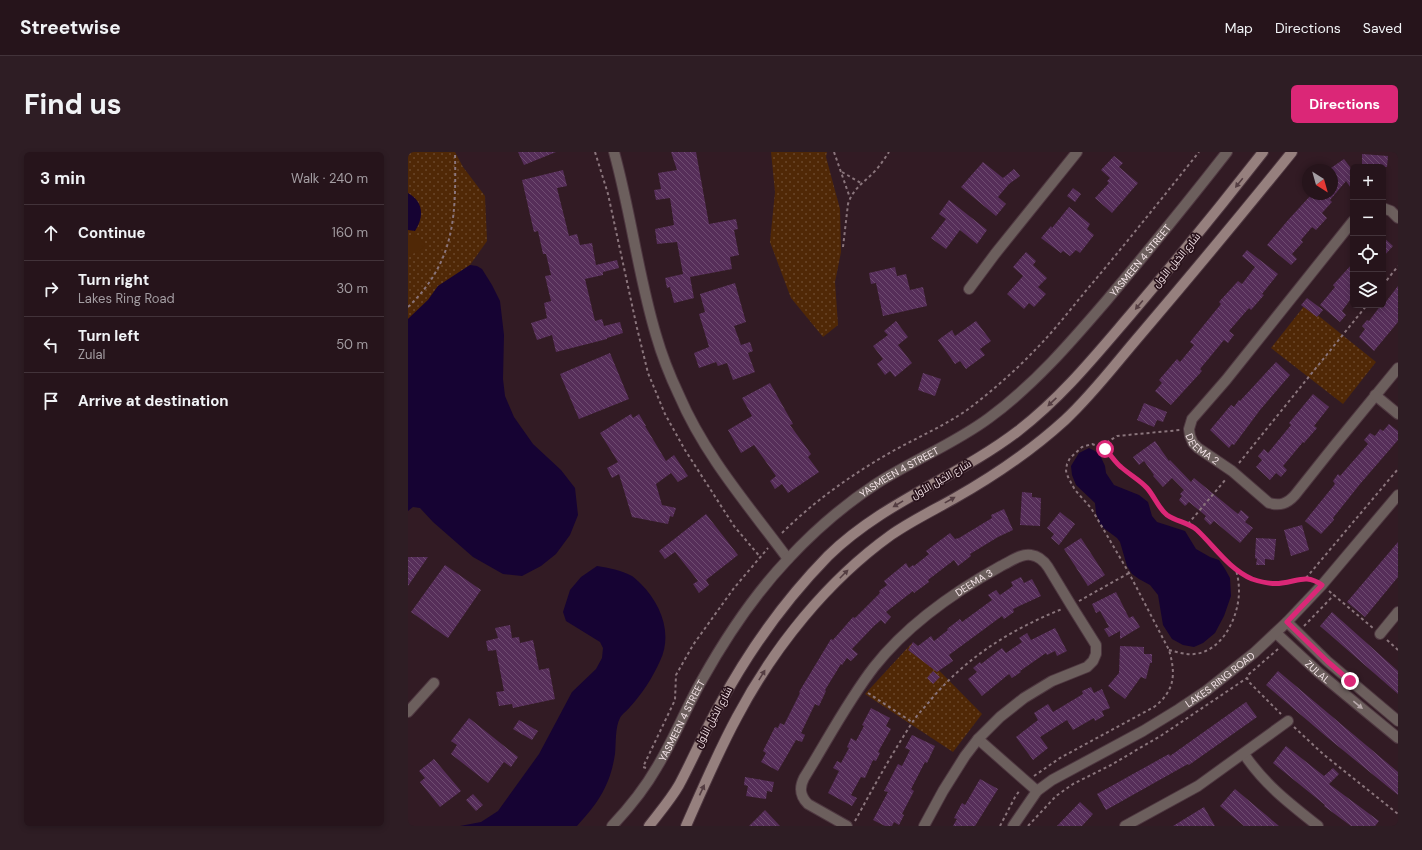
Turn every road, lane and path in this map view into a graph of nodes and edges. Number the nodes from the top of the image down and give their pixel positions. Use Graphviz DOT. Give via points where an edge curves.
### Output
graph roads {
  1 [pos="455,152"];
  2 [pos="614,152"];
  3 [pos="834,152"];
  4 [pos="889,152"];
  5 [pos="1077,152"];
  6 [pos="1199,152"];
  7 [pos="1228,152"];
  8 [pos="1263,152"];
  9 [pos="1292,152"];
  10 [pos="841,171"];
  11 [pos="861,183"];
  12 [pos="850,198"];
  13 [pos="1386,209"];
  14 [pos="1398,218"];
  15 [pos="1350,225"];
  16 [pos="844,247"];
  17 [pos="1398,266"];
  18 [pos="1386,281"];
  19 [pos="969,289"];
  20 [pos="408,306"];
  21 [pos="1365,308"];
  22 [pos="1398,368"];
  23 [pos="1375,395"];
  24 [pos="1398,414"];
  25 [pos="1189,429"];
  26 [pos="1105,449"];
  27 [pos="1398,469"];
  28 [pos="1232,471"];
  29 [pos="1398,496"];
  30 [pos="1188,524"];
  31 [pos="774,541"];
  32 [pos="788,559"];
  33 [pos="1236,569"];
  34 [pos="1129,573"];
  35 [pos="1306,578"];
  36 [pos="1322,585"];
  37 [pos="1334,595"];
  38 [pos="1070,606"];
  39 [pos="1398,612"];
  40 [pos="1287,622"];
  41 [pos="1276,633"];
  42 [pos="1297,633"];
  43 [pos="1380,634"];
  44 [pos="1286,642"];
  45 [pos="1169,650"];
  46 [pos="1398,650"];
  47 [pos="1247,678"];
  48 [pos="434,684"];
  49 [pos="859,687"];
  50 [pos="408,712"];
  51 [pos="1288,721"];
  52 [pos="1398,721"];
  53 [pos="912,722"];
  54 [pos="1398,738"];
  55 [pos="978,739"];
  56 [pos="1244,754"];
  57 [pos="653,773"];
  58 [pos="1026,782"];
  59 [pos="1037,791"];
  60 [pos="1398,814"];
  61 [pos="612,826"];
  62 [pos="648,826"];
  63 [pos="686,826"];
  64 [pos="847,826"];
  65 [pos="852,826"];
  66 [pos="924,826"];
  67 [pos="1000,826"];
  68 [pos="1014,826"];
  69 [pos="1028,826"];
  70 [pos="1125,826"];
  71 [pos="1318,826"];
  1 -- 20 [label="path" via="454,213 450,236 434,277"];
  2 -- 31 [label="street" via="656,336 669,372 710,454"];
  3 -- 10 [label="path"];
  4 -- 11 [label="path" via="876,170"];
  5 -- 19 [label="street" via="994,254"];
  6 -- 31 [label="path" via="1036,350 967,410 893,451 842,484 816,503"];
  7 -- 32 [label="street, YASMEEN 4 STREET" via="1094,315 1019,394 988,419 877,483 847,504"];
  8 -- 62 [label="main road, شارع الخيل الأول, one-way" via="1076,379 1052,402 1018,431 981,457 877,516 840,545 808,579 750,653 718,706 678,786"];
  63 -- 9 [label="main road, one-way" via="752,690 786,640 825,594 845,572 892,534 993,475 1065,420 1093,392"];
  10 -- 11 [label="path"];
  10 -- 12 [label="path"];
  11 -- 12 [label="path"];
  12 -- 16 [label="path"];
  13 -- 14 [label="street"];
  15 -- 25 [label="street, DEEMA 2" via="1192,419"];
  17 -- 18 [label="path"];
  21 -- 28 [label="path"];
  22 -- 23 [label="street, DEEMA 2"];
  23 -- 24 [label="street"];
  23 -- 28 [label="street, DEEMA 2" via="1290,500 1284,504 1276,505 1269,502"];
  25 -- 26 [label="path" via="1117,436"];
  25 -- 28 [label="street, DEEMA 2" via="1193,443 1198,448"];
  26 -- 30 [label="path" via="1120,466 1149,490 1168,516"];
  26 -- 34 [label="path" via="1092,444 1082,447 1070,458 1066,471 1071,484 1091,508"];
  27 -- 35 [label="path"];
  28 -- 30 [label="path"];
  29 -- 36 [label="street, LAKES RING ROAD"];
  30 -- 33 [label="path"];
  31 -- 32 [label="street"];
  31 -- 57 [label="path" via="725,601 693,645 676,675 675,700 643,766"];
  32 -- 57 [label="street, YASMEEN 4 STREET" via="756,596 727,637"];
  33 -- 35 [label="path" via="1252,579 1271,583 1280,584"];
  33 -- 45 [label="path" via="1238,604 1234,616 1216,645 1194,654"];
  34 -- 38 [label="path"];
  34 -- 45 [label="path"];
  35 -- 36 [label="path"];
  36 -- 37 [label="path"];
  36 -- 40 [label="street, LAKES RING ROAD"];
  37 -- 42 [label="path"];
  37 -- 43 [label="path"];
  38 -- 49 [label="street, DEEMA 3" via="1044,561 1031,554 1018,557 966,587 928,615 893,646"];
  38 -- 53 [label="path" via="1039,618 981,651 956,672"];
  38 -- 55 [label="street, DEEMA 3" via="1096,645 1093,661 1024,698"];
  39 -- 43 [label="street"];
  40 -- 41 [label="street, LAKES RING ROAD"];
  40 -- 42 [label="street, ZULAL"];
  41 -- 44 [label="street, ZULAL"];
  41 -- 59 [label="street, LAKES RING ROAD" via="1232,671 1179,709"];
  42 -- 52 [label="street, ZULAL"];
  43 -- 46 [label="path"];
  44 -- 47 [label="path"];
  44 -- 54 [label="street, ZULAL, one-way"];
  45 -- 58 [label="path" via="1173,666 1172,684 1162,701 1056,761"];
  47 -- 51 [label="path"];
  47 -- 69 [label="path" via="1162,735 1073,784 1056,796"];
  48 -- 50 [label="street"];
  49 -- 53 [label="path"];
  49 -- 64 [label="street, DEEMA 3" via="804,778 801,788 801,794 808,804"];
  51 -- 56 [label="street"];
  51 -- 60 [label="path" via="1323,754"];
  53 -- 65 [label="path"];
  55 -- 58 [label="street"];
  55 -- 66 [label="street, DEEMA 3" via="954,773"];
  56 -- 70 [label="street" via="1198,786"];
  56 -- 71 [label="street" via="1271,788"];
  57 -- 61 [label="street, YASMEEN 4 STREET" via="627,810"];
  58 -- 59 [label="street"];
  58 -- 67 [label="path" via="1014,797"];
  59 -- 68 [label="street, LAKES RING ROAD"];
}
